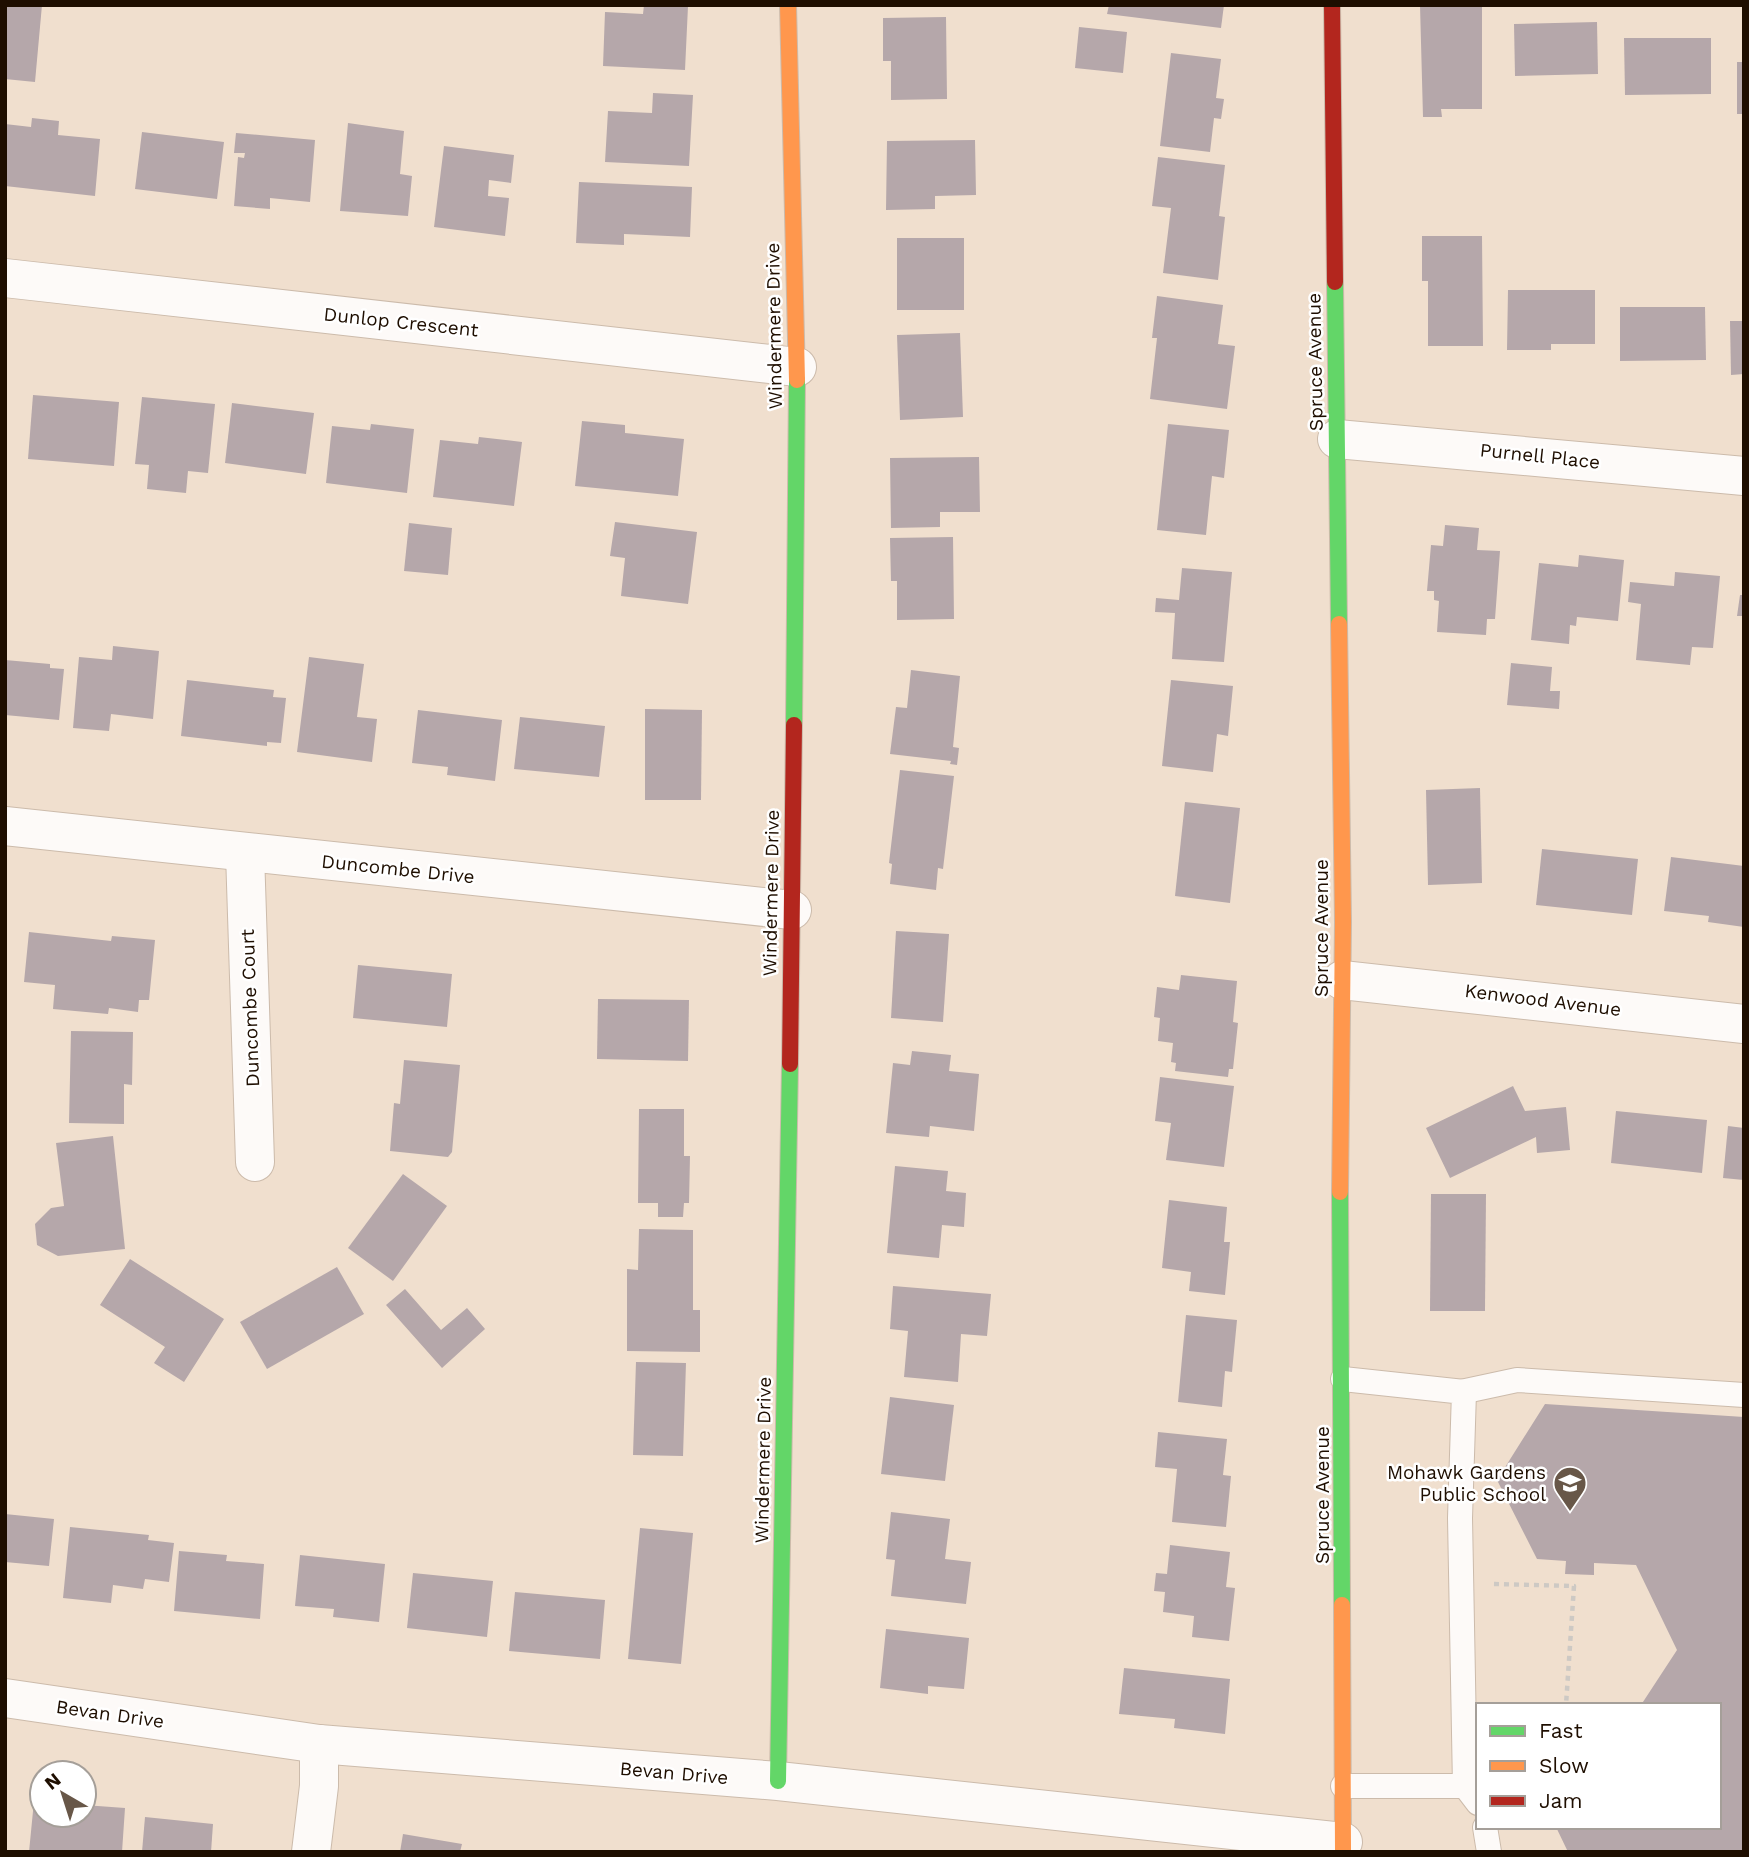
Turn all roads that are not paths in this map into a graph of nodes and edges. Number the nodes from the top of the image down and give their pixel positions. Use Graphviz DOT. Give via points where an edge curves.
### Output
graph roads {
  1 [pos="789,5"];
  2 [pos="1332,5"];
  3 [pos="5,278"];
  4 [pos="797,367"];
  5 [pos="1337,439"];
  6 [pos="1744,476"];
  7 [pos="5,826"];
  8 [pos="245,853"];
  9 [pos="792,910"];
  10 [pos="1342,979"];
  11 [pos="1744,1024"];
  12 [pos="255,1162"];
  13 [pos="1343,1379"];
  14 [pos="1461,1392"];
  15 [pos="1744,1395"];
  16 [pos="5,1698"];
  17 [pos="319,1744"];
  18 [pos="778,1781"];
  19 [pos="1343,1786"];
  20 [pos="1471,1794"];
  21 [pos="1485,1829"];
  22 [pos="1343,1847"];
  23 [pos="312,1852"];
  24 [pos="1489,1852"];
  1 -- 4 [label="street, Windermere Drive"];
  2 -- 5 [label="street, Spruce Avenue"];
  3 -- 4 [label="street, Dunlop Crescent"];
  4 -- 9 [label="street, Windermere Drive"];
  5 -- 6 [label="street, Purnell Place"];
  5 -- 10 [label="street, Spruce Avenue"];
  7 -- 8 [label="street, Duncombe Drive"];
  8 -- 9 [label="street, Duncombe Drive"];
  8 -- 12 [label="street, Duncombe Court"];
  9 -- 18 [label="street, Windermere Drive"];
  10 -- 11 [label="street, Kenwood Avenue"];
  10 -- 13 [label="street, Spruce Avenue"];
  13 -- 14 [label="lane"];
  13 -- 19 [label="street, Spruce Avenue"];
  14 -- 15 [label="lane" via="1517,1380"];
  14 -- 20 [label="lane" via="1460,1518"];
  16 -- 17 [label="street, Bevan Drive"];
  17 -- 18 [label="street, Bevan Drive"];
  17 -- 23 [label="street"];
  18 -- 22 [label="street, Bevan Drive"];
  19 -- 20 [label="lane"];
  19 -- 22 [label="street, Spruce Avenue"];
  21 -- 24 [label="lane"];
}
